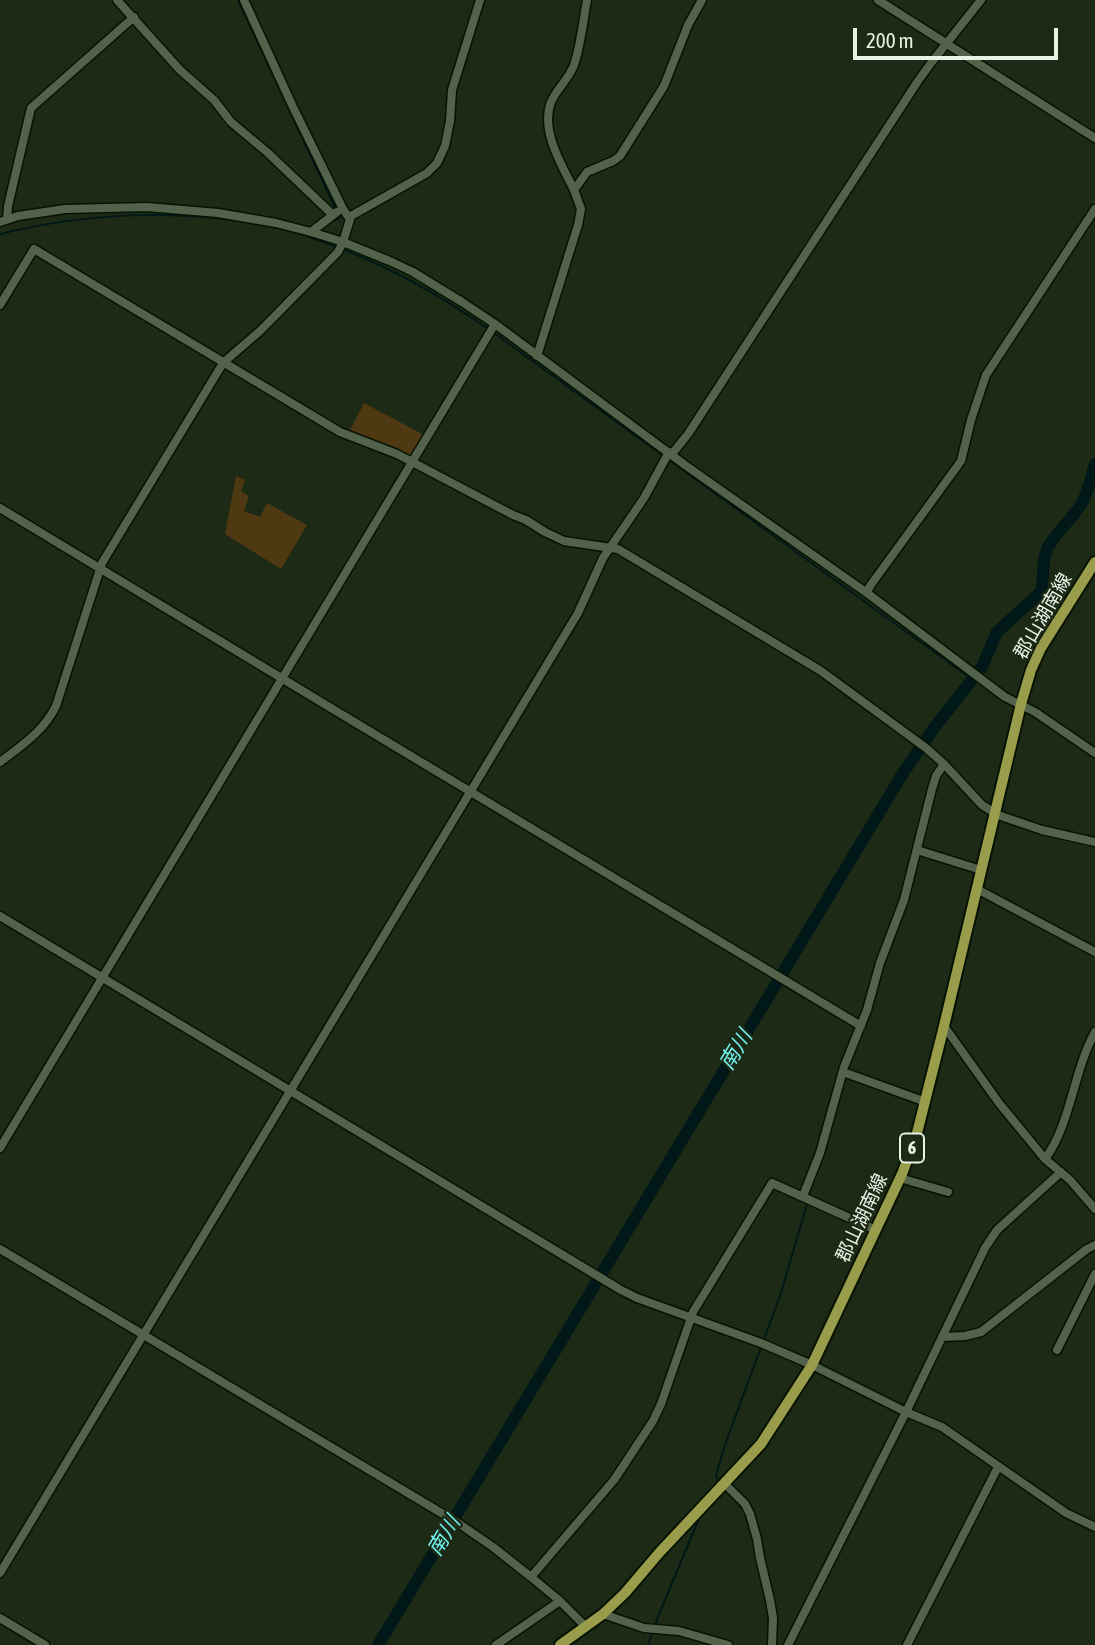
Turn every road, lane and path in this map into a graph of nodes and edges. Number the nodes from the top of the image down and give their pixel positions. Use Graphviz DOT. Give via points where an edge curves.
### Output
graph roads {
  1 [pos="117,0"];
  2 [pos="244,0"];
  3 [pos="480,0"];
  4 [pos="587,0"];
  5 [pos="688,0"];
  6 [pos="878,0"];
  7 [pos="981,0"];
  8 [pos="700,4"];
  9 [pos="134,17"];
  10 [pos="946,44"];
  11 [pos="1095,138"];
  12 [pos="573,190"];
  13 [pos="343,209"];
  14 [pos="1095,209"];
  15 [pos="333,215"];
  16 [pos="349,218"];
  17 [pos="4,221"];
  18 [pos="311,232"];
  19 [pos="341,247"];
  20 [pos="0,305"];
  21 [pos="492,328"];
  22 [pos="537,356"];
  23 [pos="224,362"];
  24 [pos="670,453"];
  25 [pos="411,461"];
  26 [pos="0,508"];
  27 [pos="610,548"];
  28 [pos="1095,562"];
  29 [pos="100,568"];
  30 [pos="867,593"];
  31 [pos="281,678"];
  32 [pos="1021,704"];
  33 [pos="1095,753"];
  34 [pos="0,762"];
  35 [pos="943,764"];
  36 [pos="471,792"];
  37 [pos="995,813"];
  38 [pos="1095,842"];
  39 [pos="917,850"];
  40 [pos="981,870"];
  41 [pos="976,889"];
  42 [pos="0,916"];
  43 [pos="1095,952"];
  44 [pos="102,977"];
  45 [pos="861,1026"];
  46 [pos="944,1026"];
  47 [pos="1095,1032"];
  48 [pos="843,1072"];
  49 [pos="291,1091"];
  50 [pos="926,1102"];
  51 [pos="0,1148"];
  52 [pos="1045,1159"];
  53 [pos="1061,1172"];
  54 [pos="900,1178"];
  55 [pos="948,1192"];
  56 [pos="803,1196"];
  57 [pos="1095,1209"];
  58 [pos="876,1230"];
  59 [pos="1095,1245"];
  60 [pos="0,1249"];
  61 [pos="1095,1274"];
  62 [pos="691,1317"];
  63 [pos="143,1336"];
  64 [pos="942,1337"];
  65 [pos="1058,1350"];
  66 [pos="812,1365"];
  67 [pos="906,1412"];
  68 [pos="998,1467"];
  69 [pos="724,1483"];
  70 [pos="1095,1526"];
  71 [pos="0,1573"];
  72 [pos="531,1577"];
  73 [pos="560,1601"];
  74 [pos="603,1614"];
  75 [pos="0,1618"];
  76 [pos="586,1627"];
  77 [pos="45,1645"];
  78 [pos="496,1645"];
  79 [pos="560,1645"];
  80 [pos="728,1645"];
  81 [pos="772,1645"];
  82 [pos="788,1645"];
  83 [pos="908,1645"];
  1 -- 9 [label="street"];
  2 -- 13 [label="street"];
  3 -- 16 [label="street" via="452,90 448,132 437,163"];
  4 -- 12 [label="street" via="575,62 550,104 554,149"];
  5 -- 8 [label="street"];
  6 -- 10 [label="street"];
  7 -- 10 [label="street"];
  8 -- 12 [label="street" via="664,86 620,156 587,172"];
  9 -- 15 [label="street" via="231,122"];
  9 -- 17 [label="street" via="31,108"];
  10 -- 11 [label="street"];
  10 -- 24 [label="street" via="688,434"];
  12 -- 22 [label="street" via="581,209 578,225"];
  13 -- 15 [label="street"];
  13 -- 16 [label="street"];
  14 -- 30 [label="street" via="986,375 961,461"];
  15 -- 18 [label="street"];
  16 -- 19 [label="street"];
  17 -- 18 [label="street" via="65,209 167,207 218,212"];
  18 -- 19 [label="street"];
  19 -- 21 [label="street" via="414,272 462,302"];
  19 -- 23 [label="street"];
  20 -- 23 [label="street" via="34,249"];
  21 -- 22 [label="street"];
  21 -- 25 [label="street"];
  22 -- 24 [label="street"];
  23 -- 25 [label="street" via="340,432"];
  23 -- 29 [label="street"];
  24 -- 27 [label="street"];
  24 -- 30 [label="street"];
  25 -- 27 [label="street" via="554,537"];
  25 -- 31 [label="street"];
  26 -- 29 [label="street"];
  27 -- 35 [label="street" via="821,671"];
  27 -- 36 [label="street" via="578,613"];
  28 -- 32 [label="main road, 郡山湖南線 / 6" via="1041,648"];
  29 -- 31 [label="street"];
  29 -- 34 [label="street" via="51,716"];
  30 -- 32 [label="street" via="1005,697"];
  31 -- 36 [label="street"];
  31 -- 44 [label="street"];
  32 -- 33 [label="street"];
  32 -- 37 [label="main road, 郡山湖南線 / 6"];
  35 -- 37 [label="street"];
  35 -- 39 [label="street"];
  36 -- 45 [label="street"];
  36 -- 49 [label="street"];
  37 -- 38 [label="street"];
  37 -- 40 [label="main road, 郡山湖南線 / 6"];
  39 -- 40 [label="street"];
  39 -- 45 [label="street"];
  40 -- 41 [label="main road, 郡山湖南線 / 6"];
  41 -- 43 [label="street"];
  41 -- 46 [label="main road, 郡山湖南線 / 6"];
  42 -- 44 [label="street"];
  44 -- 49 [label="street"];
  44 -- 51 [label="street"];
  45 -- 48 [label="street"];
  46 -- 50 [label="main road, 郡山湖南線 / 6"];
  46 -- 52 [label="street"];
  47 -- 52 [label="street" via="1058,1138"];
  48 -- 50 [label="street"];
  48 -- 56 [label="street"];
  49 -- 62 [label="street" via="606,1281 637,1298"];
  49 -- 63 [label="street"];
  50 -- 54 [label="main road, 郡山湖南線 / 6"];
  52 -- 53 [label="street"];
  53 -- 57 [label="street"];
  53 -- 64 [label="street" via="994,1234"];
  54 -- 55 [label="street"];
  54 -- 58 [label="main road, 郡山湖南線 / 6"];
  56 -- 58 [label="street"];
  56 -- 62 [label="street" via="772,1183"];
  58 -- 66 [label="main road, 郡山湖南線 / 6"];
  59 -- 64 [label="street" via="981,1332"];
  60 -- 63 [label="street"];
  61 -- 65 [label="street"];
  62 -- 66 [label="street"];
  62 -- 72 [label="street" via="653,1421 614,1480"];
  63 -- 71 [label="street"];
  63 -- 72 [label="street" via="458,1524"];
  64 -- 67 [label="street"];
  66 -- 67 [label="street"];
  66 -- 69 [label="main road, 郡山湖南線 / 6" via="761,1444"];
  67 -- 68 [label="street" via="943,1427"];
  67 -- 82 [label="street"];
  68 -- 70 [label="street" via="1066,1513"];
  68 -- 83 [label="street"];
  69 -- 74 [label="main road, 郡山湖南線 / 6"];
  69 -- 81 [label="street" via="750,1514 770,1600"];
  72 -- 73 [label="street"];
  73 -- 76 [label="street"];
  73 -- 78 [label="street"];
  74 -- 76 [label="main road, 郡山湖南線 / 6"];
  74 -- 80 [label="street" via="644,1628 679,1631"];
  75 -- 77 [label="street"];
  76 -- 79 [label="main road, 郡山湖南線 / 6"];
}
